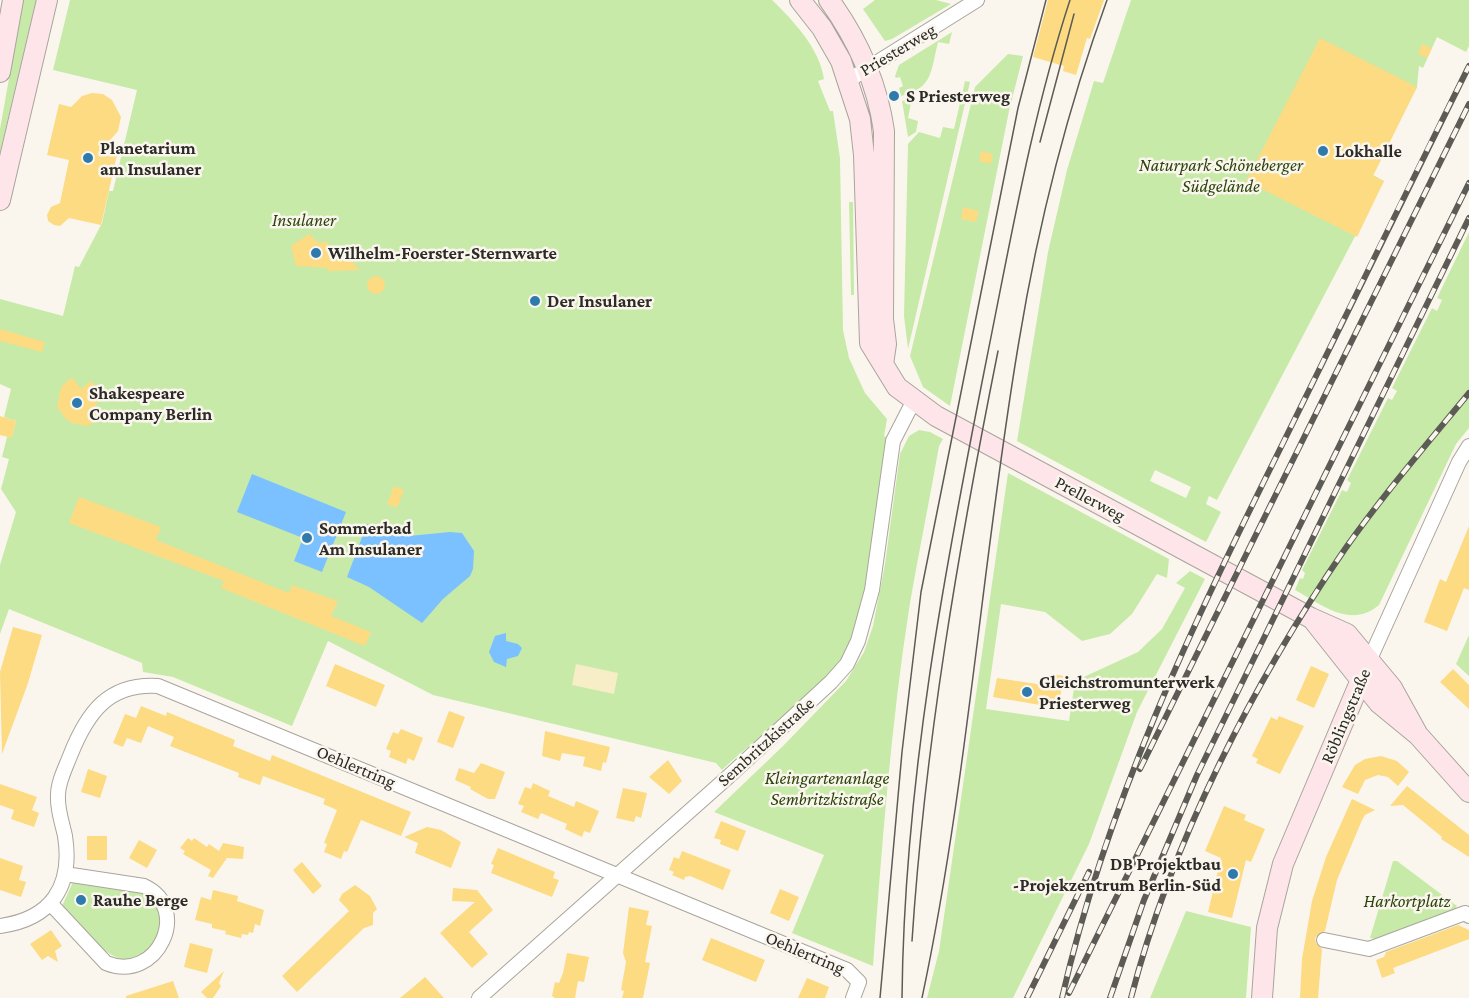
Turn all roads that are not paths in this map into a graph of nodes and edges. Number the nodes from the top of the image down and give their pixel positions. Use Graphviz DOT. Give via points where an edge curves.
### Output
graph roads {
  1 [pos="13,0"];
  2 [pos="47,0"];
  3 [pos="800,0"];
  4 [pos="830,0"];
  5 [pos="977,0"];
  6 [pos="868,68"];
  7 [pos="0,72"];
  8 [pos="849,80"];
  9 [pos="0,200"];
  10 [pos="884,364"];
  11 [pos="913,402"];
  12 [pos="1469,446"];
  13 [pos="1311,618"];
  14 [pos="1369,661"];
  15 [pos="1362,681"];
  16 [pos="1418,735"];
  17 [pos="1469,792"];
  18 [pos="65,874"];
  19 [pos="617,874"];
  20 [pos="50,903"];
  21 [pos="1469,916"];
  22 [pos="0,926"];
  23 [pos="1324,940"];
  24 [pos="479,998"];
  25 [pos="853,998"];
  26 [pos="1262,998"];
  1 -- 7 [label="main road"];
  2 -- 9 [label="main road"];
  3 -- 8 [label="main road, Prellerweg" via="828,37"];
  4 -- 6 [label="main road"];
  5 -- 6 [label="street, Priesterweg"];
  6 -- 8 [label="street, Priesterweg"];
  6 -- 10 [label="main road" via="886,144"];
  8 -- 10 [label="main road, Prellerweg" via="864,148 868,331 870,343"];
  10 -- 11 [label="main road, Prellerweg" via="897,387"];
  11 -- 13 [label="main road, Prellerweg"];
  11 -- 19 [label="street, Sembritzkistraße" via="893,441 872,590 863,627 847,664 822,691"];
  12 -- 14 [label="street, Röblingstraße"];
  13 -- 14 [label="main road, Prellerweg" via="1347,634"];
  13 -- 15 [label="main road, Prellerweg"];
  14 -- 15 [label="main road, Röblingstraße"];
  14 -- 16 [label="main road, Prellerweg" via="1392,688"];
  15 -- 16 [label="main road, Prellerweg" via="1379,703"];
  15 -- 26 [label="main road, Röblingstraße" via="1283,864 1267,928"];
  16 -- 17 [label="main road"];
  18 -- 19 [label="street, Oehlertring" via="65,835 58,795 71,752 98,706 116,693 143,685 178,692"];
  18 -- 20 [label="street, Oehlertring"];
  18 -- 20 [label="street" via="155,891 166,914 162,945 146,961 131,968 117,967 98,956"];
  19 -- 24 [label="street, Sembritzkistraße"];
  19 -- 25 [label="street, Oehlertring" via="847,970 859,982"];
  20 -- 22 [label="street, Oehlertring" via="31,919"];
  21 -- 23 [label="street" via="1465,913 1369,949"];
}
